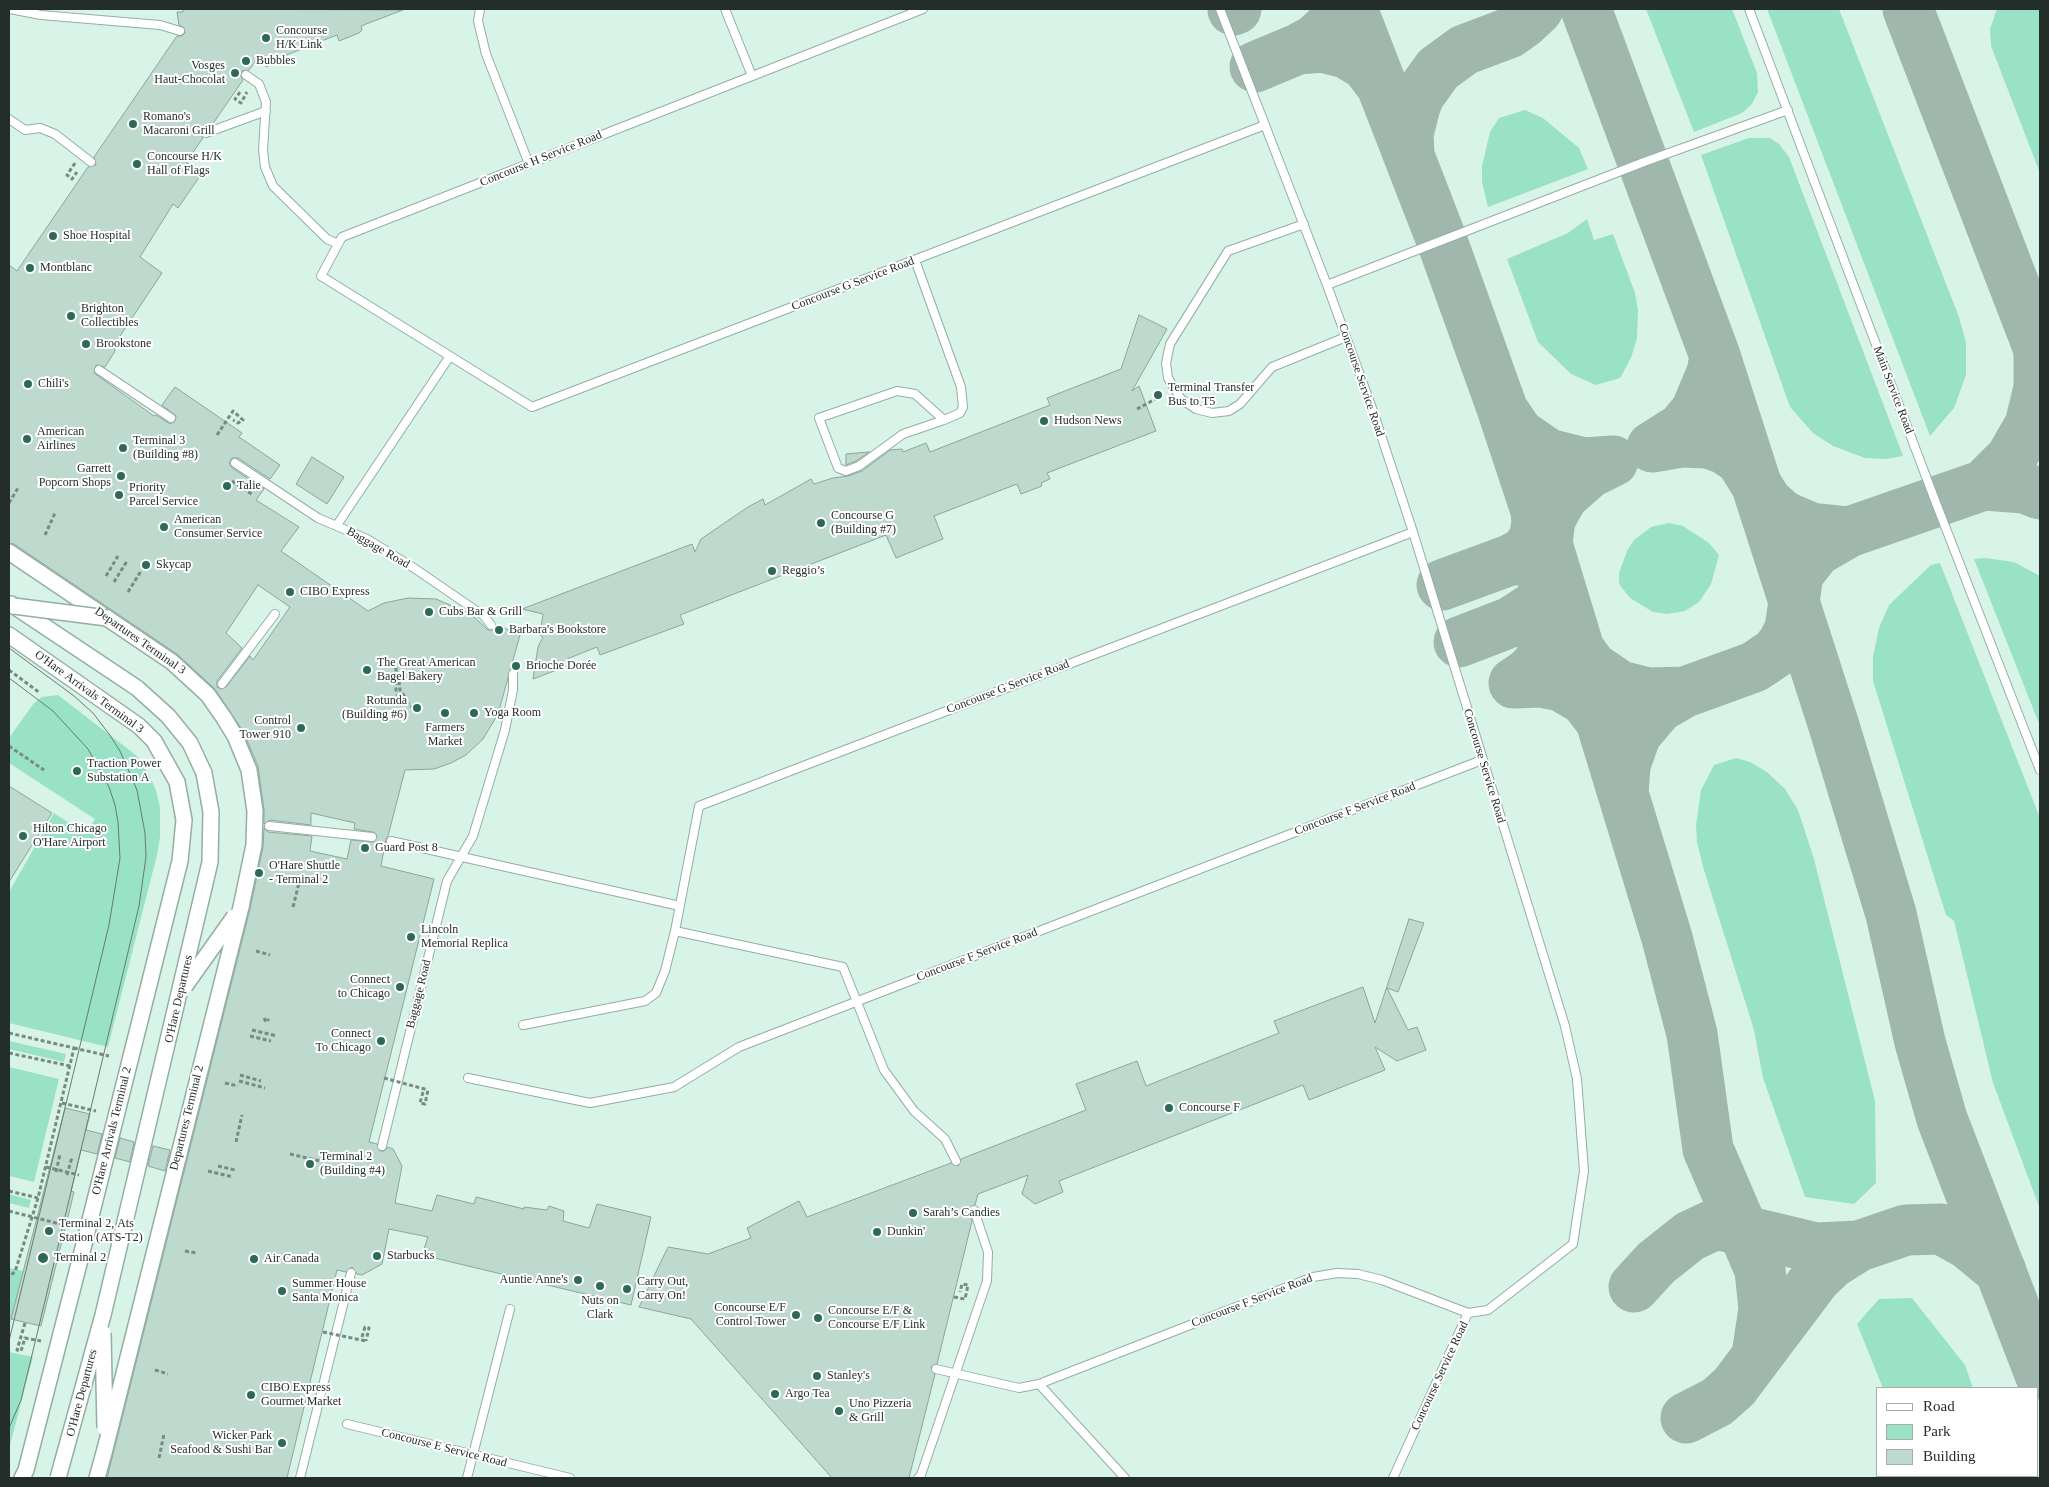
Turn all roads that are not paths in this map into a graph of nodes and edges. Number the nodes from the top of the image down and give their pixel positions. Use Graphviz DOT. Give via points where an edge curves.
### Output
graph roads {
  1 [pos="10,9"];
  2 [pos="480,9"];
  3 [pos="725,9"];
  4 [pos="923,9"];
  5 [pos="1220,9"];
  6 [pos="1749,9"];
  7 [pos="180,31"];
  8 [pos="246,75"];
  9 [pos="752,76"];
  10 [pos="1788,110"];
  11 [pos="266,111"];
  12 [pos="9,119"];
  13 [pos="1266,125"];
  14 [pos="206,133"];
  15 [pos="91,162"];
  16 [pos="529,164"];
  17 [pos="1304,224"];
  18 [pos="338,244"];
  19 [pos="916,260"];
  20 [pos="1327,285"];
  21 [pos="1346,337"];
  22 [pos="450,356"];
  23 [pos="99,370"];
  24 [pos="171,418"];
  25 [pos="944,420"];
  26 [pos="235,462"];
  27 [pos="337,525"];
  28 [pos="1413,532"];
  29 [pos="9,552"];
  30 [pos="11,604"];
  31 [pos="275,614"];
  32 [pos="107,618"];
  33 [pos="492,625"];
  34 [pos="9,635"];
  35 [pos="513,674"];
  36 [pos="222,684"];
  37 [pos="244,756"];
  38 [pos="1482,760"];
  39 [pos="2040,770"];
  40 [pos="177,782"];
  41 [pos="270,826"];
  42 [pos="372,837"];
  43 [pos="391,841"];
  44 [pos="461,857"];
  45 [pos="680,906"];
  46 [pos="241,907"];
  47 [pos="675,931"];
  48 [pos="181,992"];
  49 [pos="856,1002"];
  50 [pos="523,1025"];
  51 [pos="468,1078"];
  52 [pos="382,1146"];
  53 [pos="956,1161"];
  54 [pos="974,1210"];
  55 [pos="351,1273"];
  56 [pos="510,1309"];
  57 [pos="1468,1314"];
  58 [pos="103,1316"];
  59 [pos="936,1369"];
  60 [pos="955,1374"];
  61 [pos="1039,1384"];
  62 [pos="347,1424"];
  63 [pos="105,1449"];
  64 [pos="473,1455"];
  65 [pos="22,1478"];
  66 [pos="58,1478"];
  67 [pos="96,1478"];
  68 [pos="300,1478"];
  69 [pos="467,1478"];
  70 [pos="570,1478"];
  71 [pos="918,1478"];
  72 [pos="1125,1478"];
  73 [pos="1393,1478"];
  1 -- 7 [label="lane" via="41,15 160,25"];
  2 -- 16 [label="lane" via="478,21 486,54"];
  3 -- 9 [label="lane"];
  4 -- 9 [label="lane, Concourse H Service Road"];
  5 -- 13 [label="lane, Concourse Service Road"];
  6 -- 10 [label="lane, Main Service Road"];
  8 -- 11 [label="lane" via="259,84"];
  9 -- 16 [label="lane, Concourse H Service Road"];
  10 -- 20 [label="lane"];
  10 -- 39 [label="lane, Main Service Road"];
  11 -- 14 [label="lane"];
  11 -- 18 [label="lane" via="264,159 273,186 327,239"];
  12 -- 15 [label="lane" via="25,130 40,128 55,134"];
  13 -- 17 [label="lane, Concourse Service Road"];
  13 -- 19 [label="lane, Concourse G Service Road"];
  16 -- 18 [label="lane, Concourse H Service Road" via="342,237"];
  17 -- 20 [label="lane, Concourse Service Road"];
  17 -- 21 [label="lane" via="1228,251 1170,344 1166,363 1168,378 1181,398 1196,409 1212,413 1229,411 1240,404 1272,367"];
  18 -- 22 [label="lane, Concourse H Service Road" via="321,276"];
  19 -- 22 [label="lane, Concourse G Service Road" via="532,407"];
  19 -- 25 [label="lane" via="961,387 963,407 960,413"];
  20 -- 21 [label="lane, Concourse Service Road"];
  21 -- 28 [label="lane, Concourse Service Road"];
  22 -- 27 [label="lane"];
  23 -- 24 [label="lane"];
  25 -- 25 [label="lane" via="903,434 859,466 846,471 838,468 819,418 897,391 915,394"];
  26 -- 27 [label="lane, Baggage Road" via="318,518"];
  27 -- 33 [label="lane, Baggage Road" via="414,568 484,616"];
  28 -- 38 [label="lane, Concourse Service Road"];
  28 -- 45 [label="lane, Concourse G Service Road" via="699,806"];
  29 -- 32 [label="street, Departures Terminal 3"];
  30 -- 32 [label="street, bridge"];
  30 -- 48 [label="street, O'Hare Departures, bridge" via="137,688 168,716 190,743 204,773 212,812 210,862"];
  31 -- 36 [label="lane"];
  32 -- 37 [label="street, Departures Terminal 3" via="194,680 224,718"];
  34 -- 40 [label="street, O'Hare Arrivals Terminal 3" via="139,726 154,741"];
  35 -- 44 [label="lane, Baggage Road" via="505,730 473,836"];
  37 -- 46 [label="street, Departures Terminal 2" via="255,811 254,845"];
  38 -- 49 [label="lane, Concourse F Service Road"];
  38 -- 57 [label="lane, Concourse Service Road" via="1565,1026 1577,1079 1584,1171 1573,1244 1488,1310"];
  40 -- 65 [label="street, O'Hare Arrivals Terminal 2" via="184,820 180,861 80,1262"];
  41 -- 42 [label="lane"];
  43 -- 44 [label="lane"];
  44 -- 45 [label="lane"];
  44 -- 52 [label="lane, Baggage Road" via="447,881"];
  45 -- 47 [label="lane"];
  46 -- 48 [label="street, bridge"];
  46 -- 63 [label="street, Departures Terminal 2, bridge"];
  47 -- 49 [label="lane" via="843,967"];
  47 -- 50 [label="lane" via="666,971 656,993 645,1001"];
  48 -- 58 [label="street, O'Hare Departures, bridge"];
  49 -- 51 [label="lane, Concourse F Service Road" via="738,1047 674,1087 590,1103"];
  49 -- 53 [label="lane" via="884,1070 914,1111 945,1139"];
  54 -- 60 [label="lane" via="988,1252 987,1281"];
  55 -- 68 [label="lane"];
  56 -- 64 [label="lane"];
  57 -- 61 [label="lane, Concourse F Service Road" via="1382,1280 1358,1274 1312,1277"];
  57 -- 73 [label="lane, Concourse Service Road"];
  58 -- 63 [label="street, bridge"];
  58 -- 66 [label="street, O'Hare Departures, bridge"];
  59 -- 60 [label="lane, Concourse F Service Road"];
  60 -- 61 [label="lane, Concourse F Service Road" via="1019,1388"];
  60 -- 71 [label="lane"];
  61 -- 72 [label="lane"];
  62 -- 64 [label="lane, Concourse E Service Road"];
  63 -- 67 [label="street, Departures Terminal 2"];
  64 -- 69 [label="lane"];
  64 -- 70 [label="lane, Concourse E Service Road"];
}
